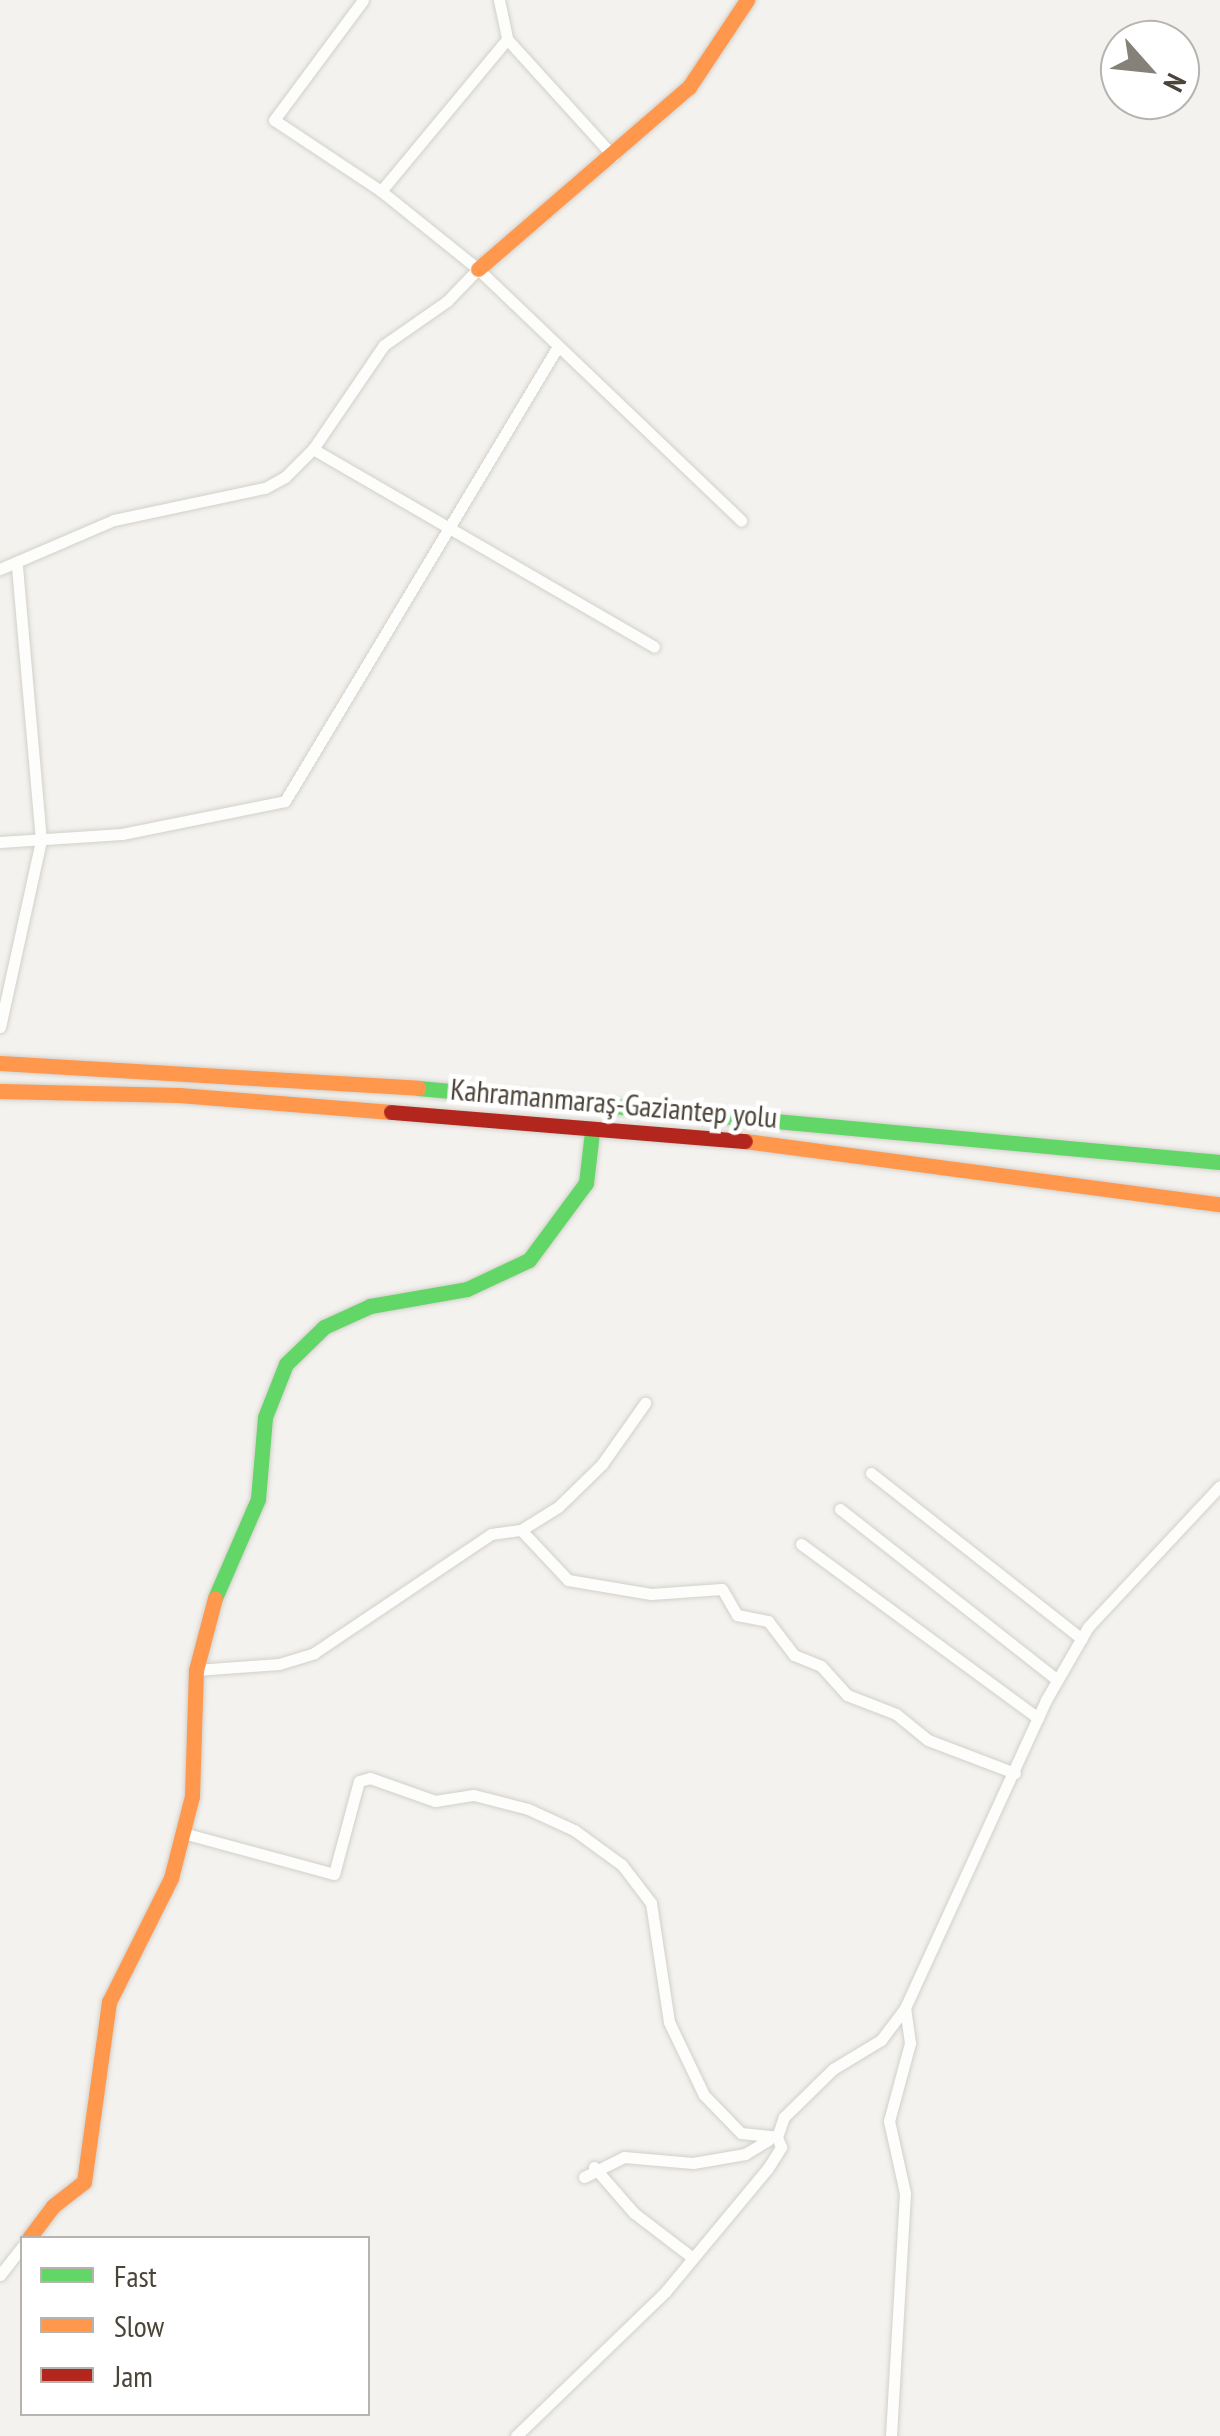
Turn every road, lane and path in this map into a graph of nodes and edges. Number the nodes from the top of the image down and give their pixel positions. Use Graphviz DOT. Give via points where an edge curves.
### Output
graph roads {
  1 [pos="363,0"];
  2 [pos="498,0"];
  3 [pos="747,0"];
  4 [pos="507,38"];
  5 [pos="613,156"];
  6 [pos="381,190"];
  7 [pos="478,270"];
  8 [pos="558,348"];
  9 [pos="313,449"];
  10 [pos="742,520"];
  11 [pos="451,528"];
  12 [pos="17,567"];
  13 [pos="0,569"];
  14 [pos="654,647"];
  15 [pos="0,842"];
  16 [pos="41,842"];
  17 [pos="0,1026"];
  18 [pos="0,1063"];
  19 [pos="0,1090"];
  20 [pos="592,1132"];
  21 [pos="1220,1162"];
  22 [pos="1220,1205"];
  23 [pos="645,1403"];
  24 [pos="870,1473"];
  25 [pos="1220,1486"];
  26 [pos="840,1509"];
  27 [pos="521,1530"];
  28 [pos="801,1544"];
  29 [pos="1082,1639"];
  30 [pos="196,1670"];
  31 [pos="1057,1680"];
  32 [pos="1038,1718"];
  33 [pos="1014,1773"];
  34 [pos="183,1833"];
  35 [pos="905,2008"];
  36 [pos="772,2139"];
  37 [pos="30,2236"];
  38 [pos="20,2250"];
  39 [pos="689,2256"];
  40 [pos="0,2275"];
  41 [pos="516,2436"];
  42 [pos="891,2436"];
  1 -- 6 [label="street" via="274,120"];
  2 -- 4 [label="street"];
  3 -- 5 [label="main road" via="689,87"];
  4 -- 5 [label="street"];
  4 -- 6 [label="street"];
  5 -- 7 [label="main road"];
  6 -- 7 [label="street"];
  7 -- 8 [label="street"];
  7 -- 9 [label="street" via="384,345"];
  8 -- 10 [label="street"];
  8 -- 11 [label="street"];
  9 -- 11 [label="street"];
  9 -- 12 [label="street" via="265,488 114,520"];
  11 -- 14 [label="street"];
  11 -- 16 [label="street" via="278,807"];
  12 -- 13 [label="street"];
  12 -- 16 [label="street"];
  15 -- 16 [label="street"];
  16 -- 17 [label="street"];
  18 -- 21 [label="main road, Kahramanmaraş-Gaziantep yolu" via="417,1088"];
  19 -- 20 [label="main road, Kahramanmaraş-Gaziantep yolu" via="197,1096"];
  20 -- 22 [label="main road, Kahramanmaraş-Gaziantep yolu" via="847,1150"];
  20 -- 30 [label="main road" via="586,1183 529,1260 467,1289 370,1306 324,1327 286,1364 265,1417 258,1498 216,1593"];
  23 -- 27 [label="street" via="602,1464 558,1507"];
  24 -- 29 [label="street"];
  25 -- 29 [label="street"];
  26 -- 31 [label="street"];
  27 -- 30 [label="street" via="491,1534 314,1653 279,1664"];
  27 -- 33 [label="street" via="568,1580 651,1594 722,1588 737,1615 768,1621 794,1654 821,1666 847,1694 896,1714 928,1740"];
  28 -- 32 [label="street"];
  29 -- 31 [label="street"];
  30 -- 34 [label="main road" via="196,1748"];
  31 -- 32 [label="street"];
  32 -- 33 [label="street"];
  33 -- 35 [label="street"];
  34 -- 36 [label="street" via="334,1874 360,1782 370,1778 435,1801 474,1795 528,1808 574,1830 622,1865 650,1902 669,2022 704,2095 741,2134"];
  34 -- 37 [label="main road" via="171,1878 109,2002 84,2182 53,2206"];
  35 -- 36 [label="street" via="881,2040 833,2069 798,2102"];
  35 -- 42 [label="street" via="910,2043 889,2121 905,2193"];
  36 -- 39 [label="street" via="781,2147 768,2168"];
  36 -- 39 [label="street" via="745,2154 693,2164 624,2156 589,2172"];
  38 -- 40 [label="street"];
  39 -- 41 [label="street" via="665,2292 576,2385"];
}
